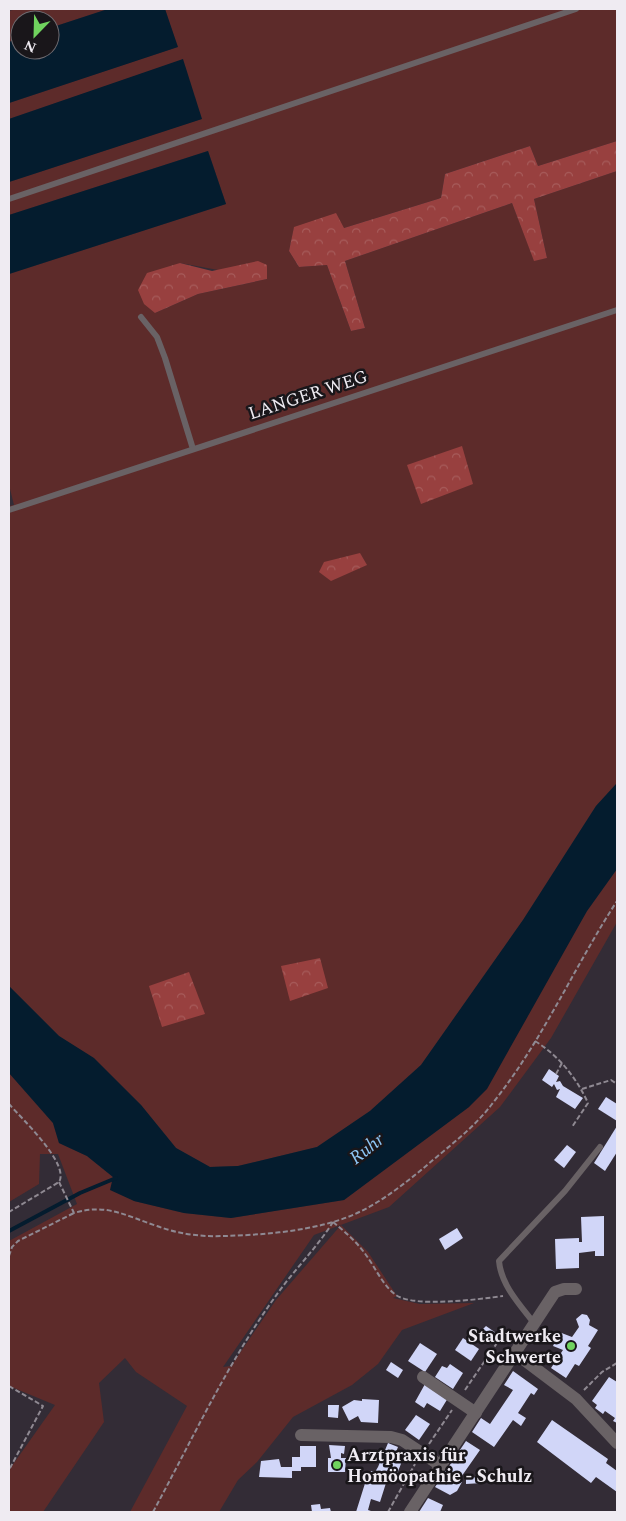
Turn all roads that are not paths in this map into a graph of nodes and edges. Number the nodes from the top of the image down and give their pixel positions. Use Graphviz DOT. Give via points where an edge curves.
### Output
graph roads {
  1 [pos="576,9"];
  2 [pos="9,199"];
  3 [pos="617,310"];
  4 [pos="141,317"];
  5 [pos="193,449"];
  6 [pos="9,510"];
  7 [pos="600,1146"];
  8 [pos="576,1289"];
  9 [pos="534,1323"];
  10 [pos="519,1355"];
  11 [pos="423,1377"];
  12 [pos="476,1413"];
  13 [pos="301,1435"];
  14 [pos="617,1443"];
  15 [pos="440,1465"];
  16 [pos="410,1512"];
  1 -- 2 [label="lane"];
  3 -- 5 [label="lane, LANGER WEG"];
  4 -- 5 [label="lane" via="160,344"];
  5 -- 6 [label="lane, LANGER WEG"];
  7 -- 9 [label="lane" via="565,1191 499,1261 500,1271 512,1294"];
  8 -- 9 [label="street" via="555,1292"];
  9 -- 10 [label="street"];
  10 -- 12 [label="street"];
  10 -- 14 [label="street" via="576,1399"];
  11 -- 12 [label="street"];
  12 -- 15 [label="street"];
  13 -- 15 [label="street" via="402,1440"];
  15 -- 16 [label="street"];
}
